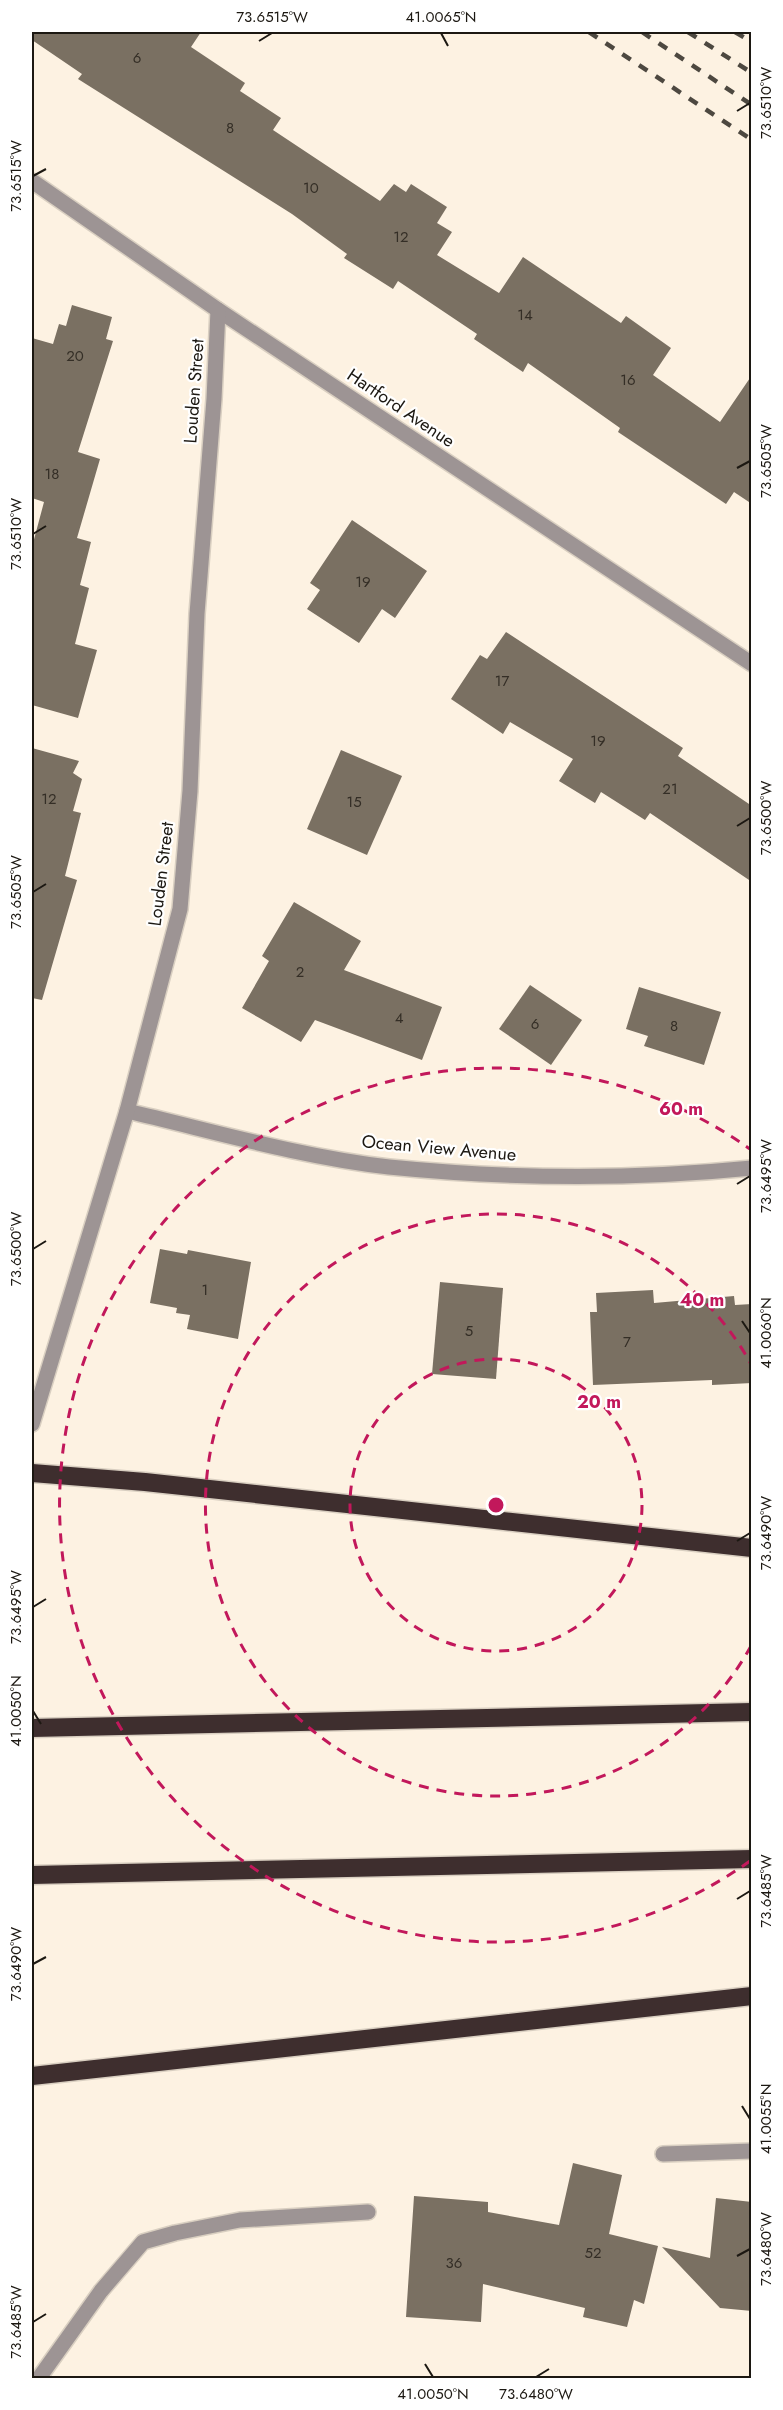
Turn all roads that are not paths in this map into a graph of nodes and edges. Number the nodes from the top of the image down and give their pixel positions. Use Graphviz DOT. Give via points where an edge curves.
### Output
graph roads {
  1 [pos="32,181"];
  2 [pos="218,310"];
  3 [pos="752,664"];
  4 [pos="127,1111"];
  5 [pos="752,1168"];
  6 [pos="32,1424"];
  7 [pos="32,1473"];
  8 [pos="752,1548"];
  9 [pos="752,1712"];
  10 [pos="32,1728"];
  11 [pos="752,1859"];
  12 [pos="32,1875"];
  13 [pos="752,1996"];
  14 [pos="32,2076"];
  15 [pos="752,2151"];
  16 [pos="663,2154"];
  17 [pos="368,2212"];
  18 [pos="39,2379"];
  1 -- 2 [label="street, Hartford Avenue"];
  2 -- 3 [label="street, Hartford Avenue"];
  2 -- 4 [label="street, Louden Street" via="180,909"];
  4 -- 5 [label="street, Ocean View Avenue" via="290,1150 388,1167 575,1178"];
  4 -- 6 [label="street, Louden Street"];
  7 -- 8 [label="highway"];
  9 -- 10 [label="highway"];
  11 -- 12 [label="highway"];
  13 -- 14 [label="highway"];
  15 -- 16 [label="street"];
  17 -- 18 [label="street" via="240,2220 142,2242 101,2290"];
}
